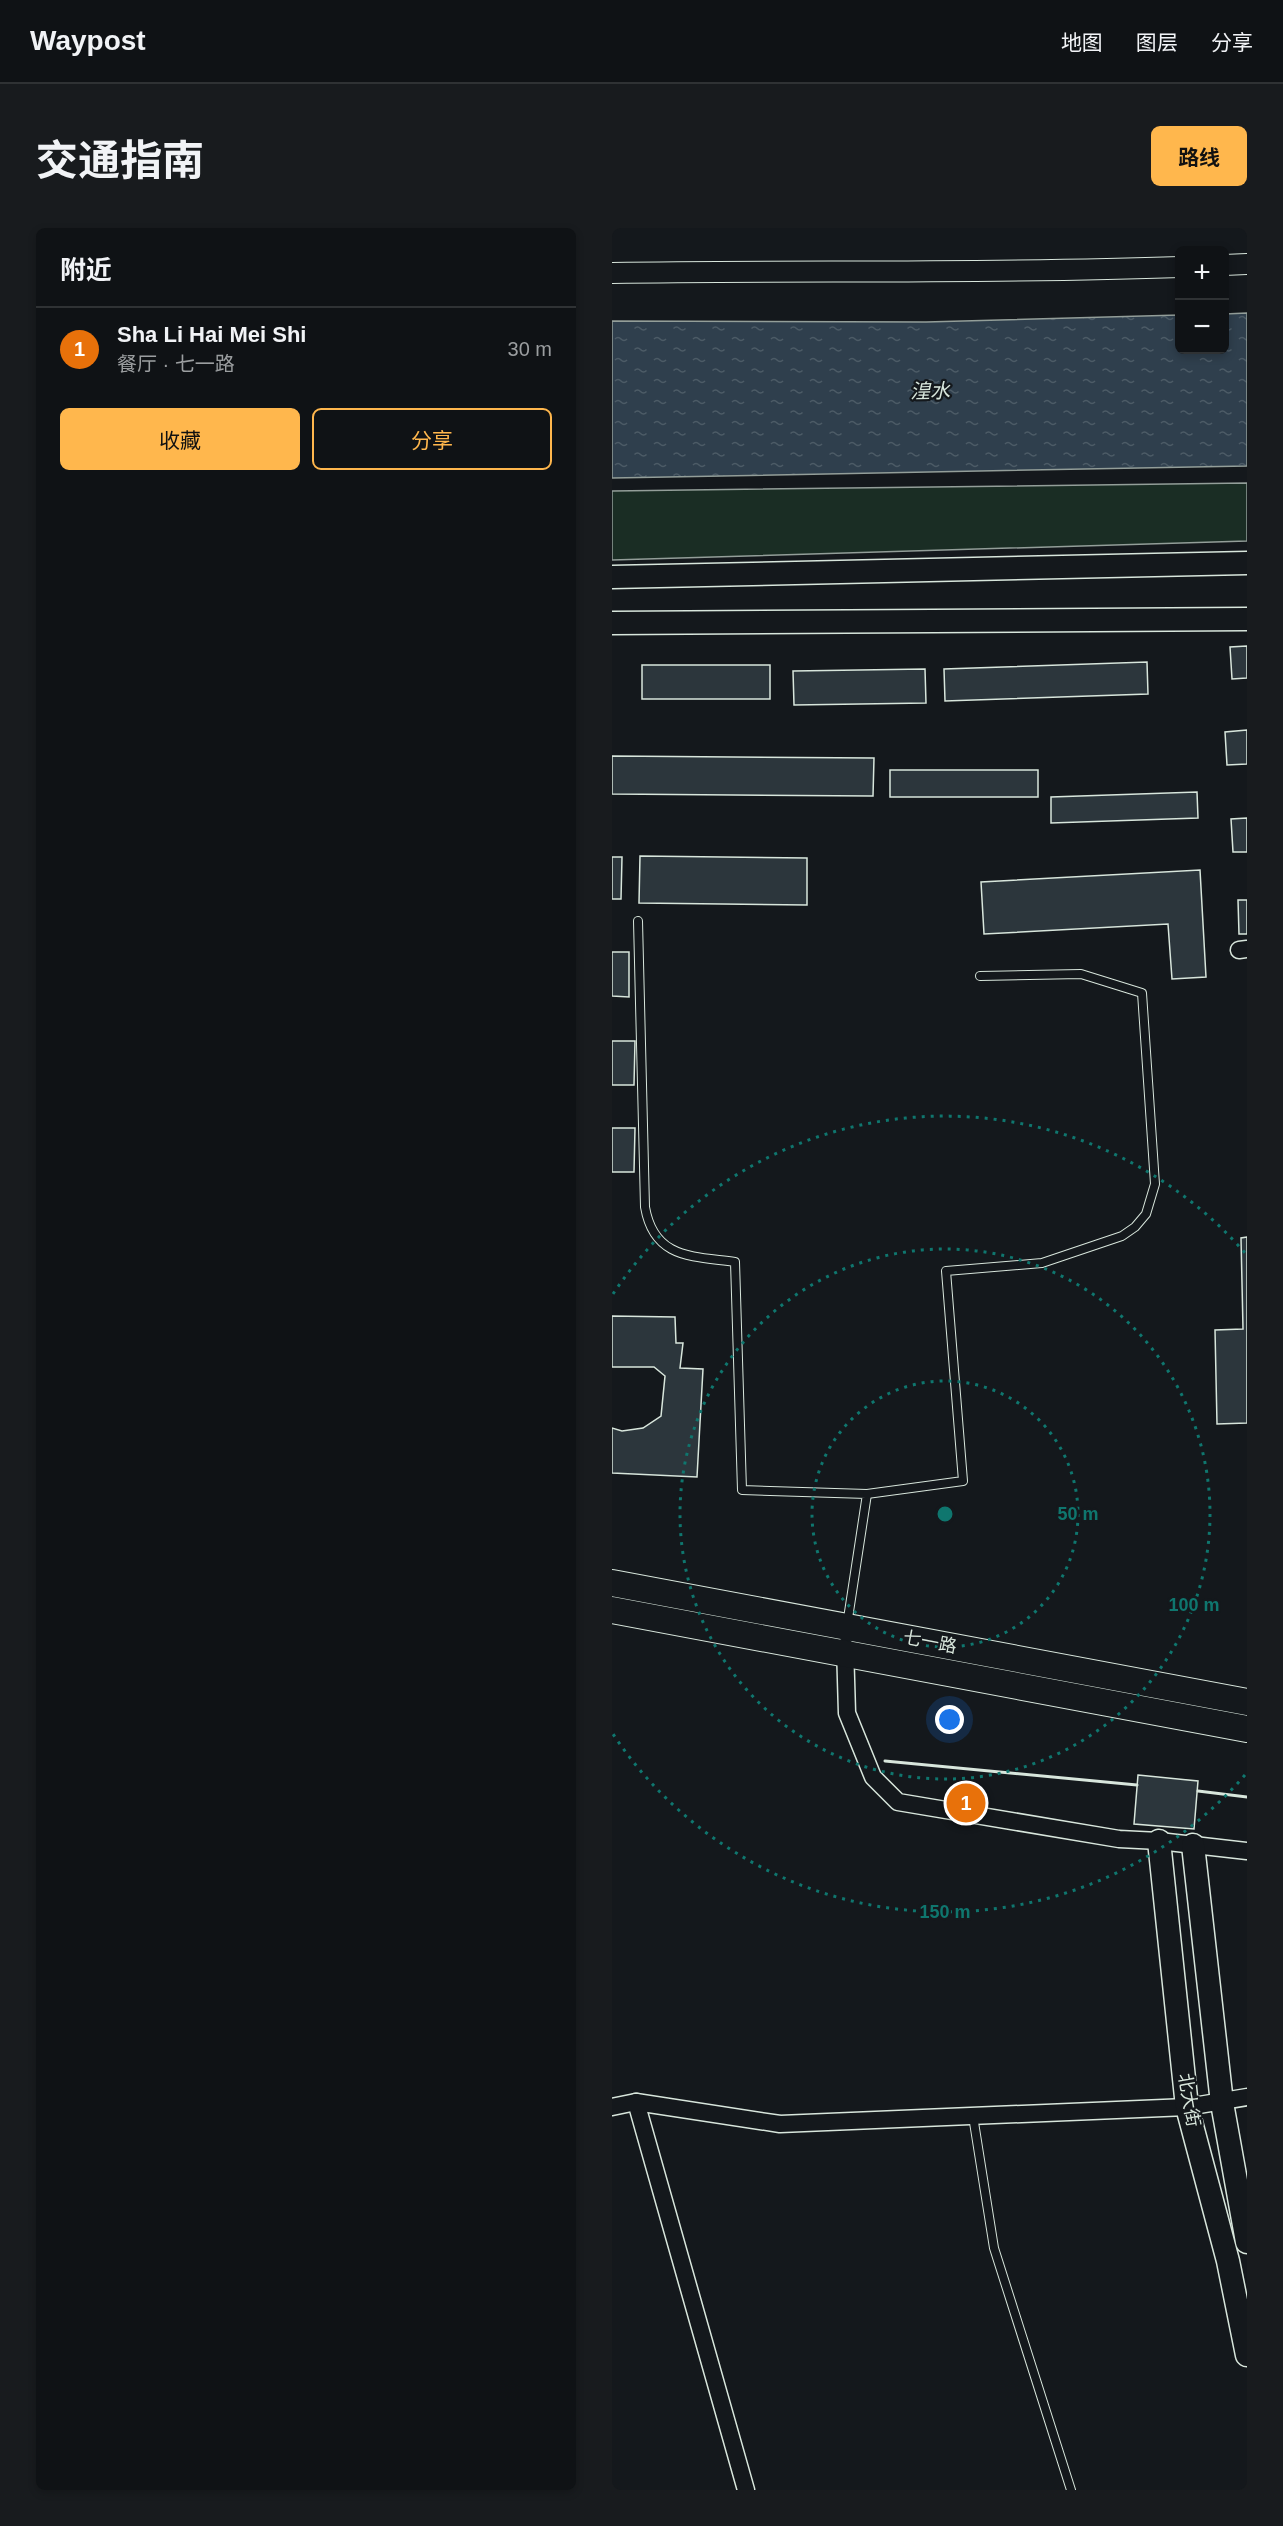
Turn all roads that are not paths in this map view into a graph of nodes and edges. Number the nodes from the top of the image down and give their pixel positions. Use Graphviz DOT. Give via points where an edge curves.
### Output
graph roads {
  1 [pos="1247,264"];
  2 [pos="1229,265"];
  3 [pos="1175,267"];
  4 [pos="612,273"];
  5 [pos="1247,563"];
  6 [pos="612,577"];
  7 [pos="1247,619"];
  8 [pos="612,623"];
  9 [pos="638,921"];
  10 [pos="980,976"];
  11 [pos="867,1494"];
  12 [pos="612,1582"];
  13 [pos="612,1610"];
  14 [pos="847,1627"];
  15 [pos="844,1654"];
  16 [pos="1247,1702"];
  17 [pos="1247,1729"];
  18 [pos="1159,1841"];
  19 [pos="1193,1845"];
  20 [pos="1247,1851"];
  21 [pos="1247,2097"];
  22 [pos="636,2102"];
  23 [pos="1222,2103"];
  24 [pos="612,2107"];
  25 [pos="1187,2107"];
  26 [pos="973,2116"];
  27 [pos="1247,2242"];
  28 [pos="1247,2355"];
  29 [pos="746,2490"];
  30 [pos="1071,2490"];
  1 -- 2 [label="street"];
  3 -- 4 [label="street"];
  5 -- 6 [label="main road"];
  7 -- 8 [label="main road"];
  9 -- 11 [label="lane" via="647,1215 657,1238 669,1249 735,1262 742,1490"];
  10 -- 11 [label="lane" via="1081,974 1142,993 1155,1184 1152,1200 1146,1214 1122,1236 1042,1263 946,1271 963,1481"];
  11 -- 14 [label="lane"];
  12 -- 14 [label="main road, 七一路"];
  13 -- 15 [label="main road, 七一路"];
  14 -- 15 [label="street"];
  14 -- 16 [label="main road, 七一路"];
  15 -- 17 [label="main road, 七一路"];
  15 -- 18 [label="street" via="847,1713 873,1777 898,1802 1119,1839"];
  18 -- 19 [label="street"];
  18 -- 25 [label="main road, 北大街"];
  19 -- 20 [label="street"];
  19 -- 23 [label="main road, 北大街"];
  21 -- 23 [label="street"];
  22 -- 24 [label="street"];
  22 -- 26 [label="street" via="780,2124"];
  22 -- 29 [label="street"];
  23 -- 25 [label="street"];
  23 -- 27 [label="main road, 北大街"];
  25 -- 26 [label="street"];
  25 -- 28 [label="main road, 北大街" via="1228,2261"];
  26 -- 30 [label="lane" via="994,2248"];
}
